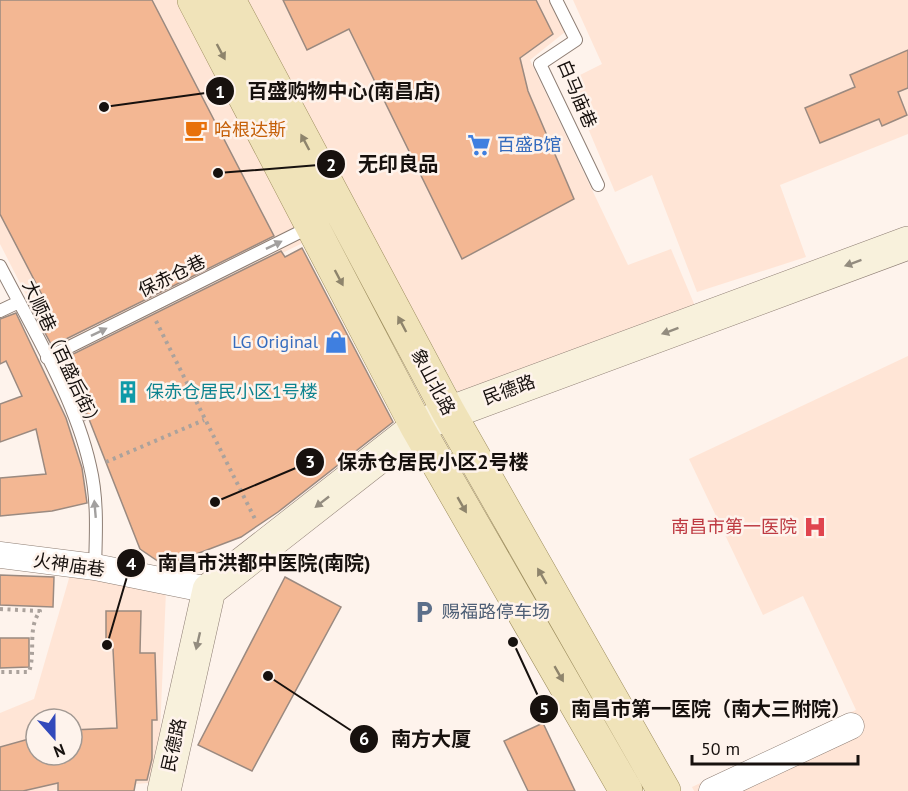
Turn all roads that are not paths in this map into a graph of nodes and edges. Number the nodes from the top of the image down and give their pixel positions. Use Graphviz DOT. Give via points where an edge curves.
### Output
graph roads {
  1 [pos="194,0"];
  2 [pos="230,0"];
  3 [pos="556,0"];
  4 [pos="598,185"];
  5 [pos="312,226"];
  6 [pos="908,243"];
  7 [pos="0,266"];
  8 [pos="18,302"];
  9 [pos="0,311"];
  10 [pos="47,358"];
  11 [pos="449,412"];
  12 [pos="417,427"];
  13 [pos="0,555"];
  14 [pos="96,567"];
  15 [pos="209,590"];
  16 [pos="851,726"];
  17 [pos="164,791"];
  18 [pos="626,791"];
  19 [pos="664,791"];
  20 [pos="712,791"];
  1 -- 5 [label="main road, 象山北路, one-way"];
  11 -- 2 [label="main road, 象山北路, one-way"];
  3 -- 4 [label="lane, 白马庙巷" via="576,40 540,63"];
  10 -- 5 [label="lane, 保赤仓巷, one-way"];
  5 -- 12 [label="main road, 象山北路, one-way"];
  6 -- 11 [label="main road, 民德路, one-way"];
  7 -- 8 [label="lane, 大顺巷（百盛后街）"];
  8 -- 9 [label="lane"];
  8 -- 10 [label="lane, 大顺巷（百盛后街）"];
  14 -- 10 [label="lane, 大顺巷（百盛后街）, one-way" via="91,468 80,429"];
  11 -- 12 [label="main road, 民德路"];
  19 -- 11 [label="main road, 象山北路, one-way"];
  12 -- 15 [label="main road, 民德路, one-way"];
  12 -- 18 [label="main road, 象山北路, one-way"];
  13 -- 14 [label="street, 火神庙巷"];
  14 -- 15 [label="street, 火神庙巷"];
  15 -- 17 [label="main road, 民德路, one-way"];
  16 -- 20 [label="street"];
}
